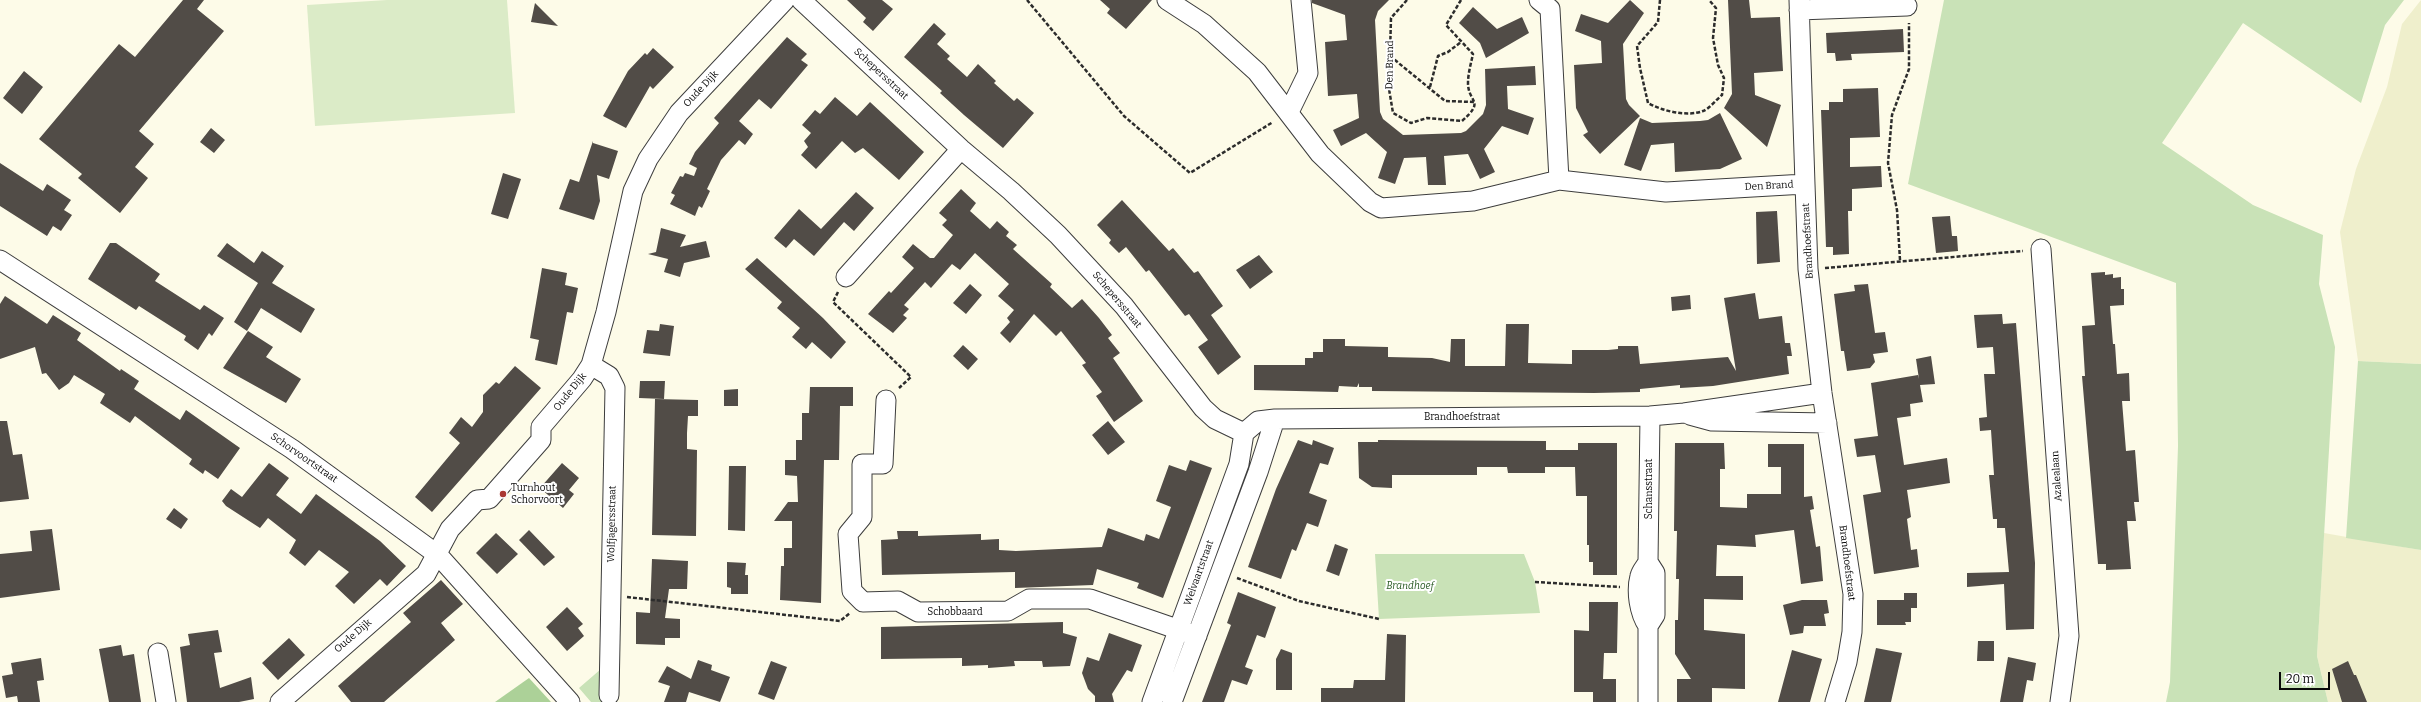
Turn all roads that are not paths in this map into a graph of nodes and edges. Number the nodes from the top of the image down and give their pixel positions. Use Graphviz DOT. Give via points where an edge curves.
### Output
graph roads {
  1 [pos="785,0"];
  2 [pos="801,0"];
  3 [pos="1167,0"];
  4 [pos="1301,0"];
  5 [pos="1549,3"];
  6 [pos="1799,5"];
  7 [pos="1907,6"];
  8 [pos="1289,112"];
  9 [pos="961,149"];
  10 [pos="1559,180"];
  11 [pos="1805,184"];
  12 [pos="2041,250"];
  13 [pos="0,260"];
  14 [pos="846,277"];
  15 [pos="591,365"];
  16 [pos="1822,393"];
  17 [pos="886,400"];
  18 [pos="1684,413"];
  19 [pos="1650,416"];
  20 [pos="1275,419"];
  21 [pos="1827,423"];
  22 [pos="1244,433"];
  23 [pos="1239,464"];
  24 [pos="1258,472"];
  25 [pos="438,555"];
  26 [pos="1648,562"];
  27 [pos="1648,626"];
  28 [pos="1178,630"];
  29 [pos="1197,636"];
  30 [pos="158,653"];
  31 [pos="609,695"];
  32 [pos="166,702"];
  33 [pos="280,702"];
  34 [pos="570,702"];
  35 [pos="1152,702"];
  36 [pos="1172,702"];
  37 [pos="1648,702"];
  38 [pos="1835,702"];
  39 [pos="2060,702"];
  1 -- 15 [label="street, Oude Dijk" via="679,113 648,159 633,191 606,312"];
  2 -- 9 [label="street, Schepersstraat"];
  3 -- 8 [label="street, Den Brand" via="1204,24 1257,72"];
  4 -- 8 [label="street" via="1308,72"];
  5 -- 10 [label="street"];
  6 -- 7 [label="street, Den Brand"];
  6 -- 11 [label="street, Den Brand"];
  8 -- 10 [label="street, Den Brand" via="1320,154 1376,207 1473,201"];
  9 -- 14 [label="street"];
  9 -- 22 [label="street, Schepersstraat" via="1011,191 1093,271 1124,306 1203,408 1215,419"];
  10 -- 11 [label="street, Den Brand" via="1666,192"];
  11 -- 16 [label="street, Brandhoefstraat" via="1808,269"];
  12 -- 39 [label="street, Azalealaan" via="2069,636"];
  13 -- 25 [label="street, Schorvoortstraat" via="292,449"];
  15 -- 25 [label="street, Oude Dijk" via="582,380 541,427 541,440 489,499 477,500 450,529"];
  15 -- 31 [label="street, Wolfjagersstraat" via="609,376 615,388"];
  16 -- 18 [label="street, Brandhoefstraat"];
  16 -- 21 [label="street, Brandhoefstraat"];
  17 -- 28 [label="street, Schobbaard" via="883,464 862,464 862,517 848,534 852,592 863,602 898,601 918,612 1008,612 1029,599 1090,598"];
  18 -- 19 [label="street, Brandhoefstraat"];
  18 -- 21 [label="street, Brandhoefstraat" via="1712,422"];
  19 -- 20 [label="street, Brandhoefstraat"];
  19 -- 26 [label="street, Schansstraat"];
  20 -- 22 [label="street, Brandhoefstraat" via="1258,421"];
  20 -- 24 [label="street, Welvaartstraat"];
  21 -- 38 [label="street, Brandhoefstraat" via="1853,594 1852,632 1847,662"];
  22 -- 23 [label="street"];
  23 -- 24 [label="street"];
  23 -- 28 [label="street, Welvaartstraat"];
  24 -- 29 [label="street, Welvaartstraat"];
  25 -- 33 [label="street, Oude Dijk" via="426,574"];
  25 -- 34 [label="street, Schorvoortstraat"];
  26 -- 27 [label="street, Schansstraat" via="1655,573 1654,615"];
  26 -- 27 [label="street, Schansstraat" via="1640,575 1639,588 1641,616"];
  27 -- 37 [label="street, Schansstraat"];
  28 -- 29 [label="street, Schobbaard"];
  28 -- 35 [label="street, Welvaartstraat"];
  29 -- 36 [label="street, Welvaartstraat"];
  30 -- 32 [label="street"];
}
